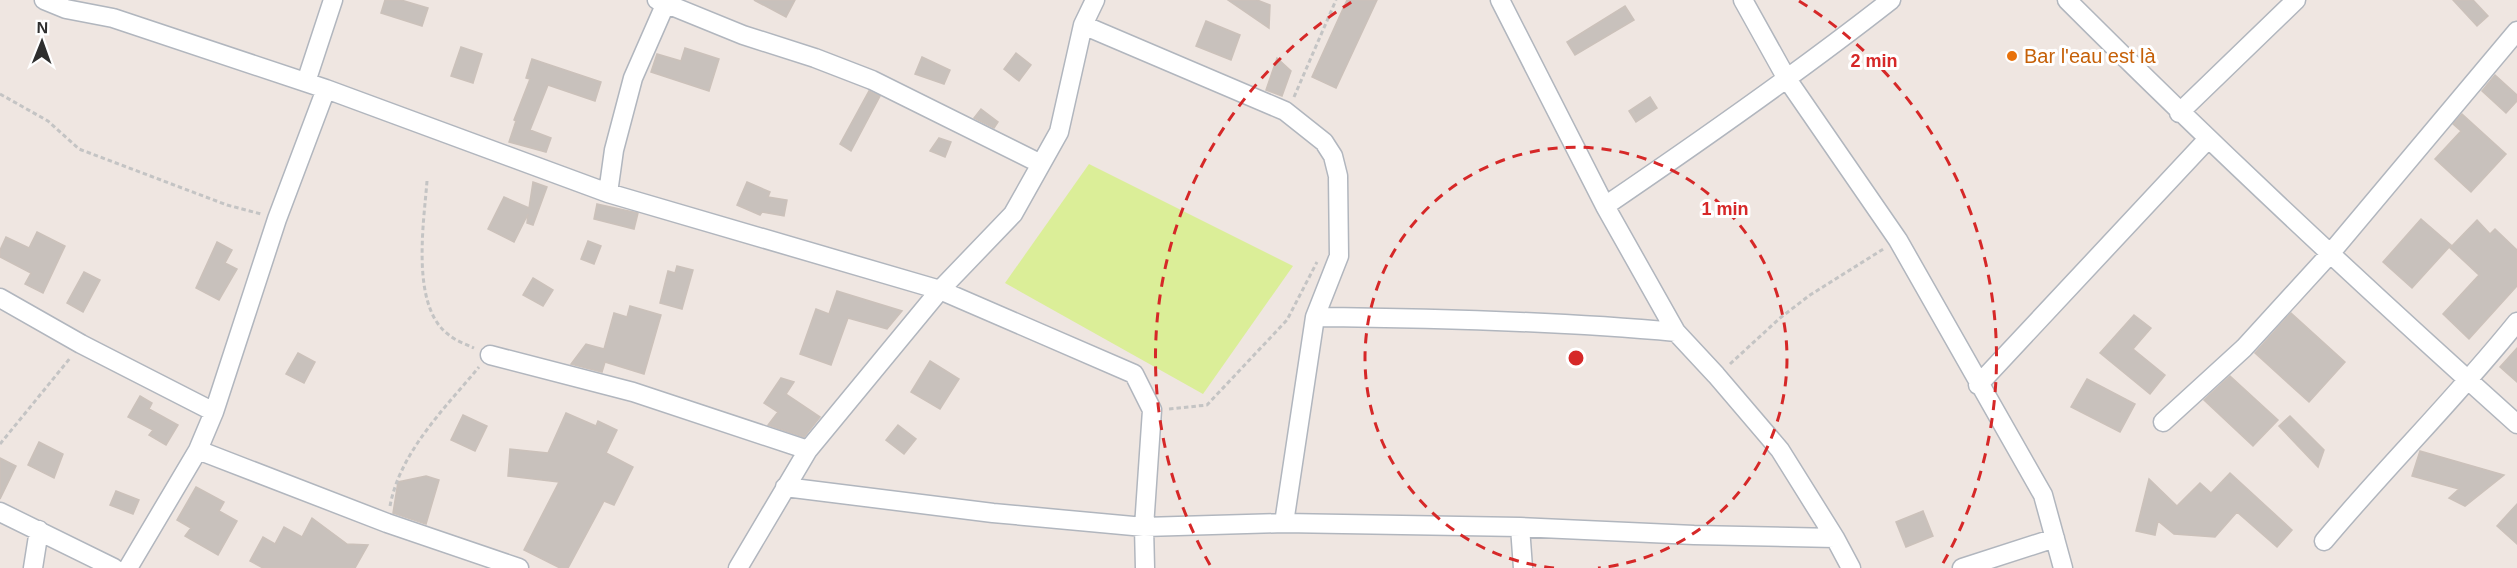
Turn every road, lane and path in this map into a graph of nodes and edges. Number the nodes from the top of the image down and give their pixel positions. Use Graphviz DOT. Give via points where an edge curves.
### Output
graph roads {
  1 [pos="44,0"];
  2 [pos="333,0"];
  3 [pos="1095,0"];
  4 [pos="1336,0"];
  5 [pos="1500,0"];
  6 [pos="1743,0"];
  7 [pos="1891,0"];
  8 [pos="2067,0"];
  9 [pos="2296,0"];
  10 [pos="661,2"];
  11 [pos="1083,25"];
  12 [pos="2517,31"];
  13 [pos="1787,79"];
  14 [pos="306,82"];
  15 [pos="326,89"];
  16 [pos="0,94"];
  17 [pos="1285,111"];
  18 [pos="2180,113"];
  19 [pos="2207,140"];
  20 [pos="1041,164"];
  21 [pos="427,181"];
  22 [pos="608,193"];
  23 [pos="1605,206"];
  24 [pos="277,219"];
  25 [pos="1898,240"];
  26 [pos="2329,255"];
  27 [pos="1339,256"];
  28 [pos="940,290"];
  29 [pos="0,298"];
  30 [pos="1315,317"];
  31 [pos="2517,322"];
  32 [pos="1676,332"];
  33 [pos="81,344"];
  34 [pos="490,355"];
  35 [pos="1716,375"];
  36 [pos="2469,381"];
  37 [pos="1978,385"];
  38 [pos="1152,410"];
  39 [pos="214,412"];
  40 [pos="2163,422"];
  41 [pos="2517,424"];
  42 [pos="0,444"];
  43 [pos="198,450"];
  44 [pos="808,450"];
  45 [pos="785,488"];
  46 [pos="0,512"];
  47 [pos="387,523"];
  48 [pos="1284,523"];
  49 [pos="1144,527"];
  50 [pos="1520,527"];
  51 [pos="39,530"];
  52 [pos="1835,538"];
  53 [pos="2055,538"];
  54 [pos="2324,541"];
  55 [pos="33,568"];
  56 [pos="114,568"];
  57 [pos="128,568"];
  58 [pos="519,568"];
  59 [pos="738,568"];
  60 [pos="1145,568"];
  61 [pos="1522,568"];
  62 [pos="1851,568"];
  63 [pos="1962,568"];
  64 [pos="2063,568"];
  1 -- 14 [label="street" via="66,9 113,18"];
  2 -- 14 [label="street"];
  3 -- 11 [label="street"];
  4 -- 17 [label="path" via="1299,90"];
  5 -- 23 [label="street"];
  6 -- 13 [label="street"];
  7 -- 13 [label="street"];
  8 -- 18 [label="street"];
  9 -- 18 [label="street"];
  10 -- 20 [label="street" via="872,80"];
  10 -- 22 [label="street" via="633,78 614,150"];
  11 -- 17 [label="street"];
  11 -- 20 [label="street" via="1059,132"];
  12 -- 26 [label="street"];
  13 -- 23 [label="street"];
  13 -- 25 [label="street"];
  14 -- 15 [label="street"];
  15 -- 22 [label="street"];
  15 -- 24 [label="street"];
  16 -- 24 [label="path" via="48,121 79,149 227,205"];
  17 -- 27 [label="street" via="1324,142 1333,156 1338,176"];
  18 -- 19 [label="street"];
  19 -- 26 [label="street"];
  19 -- 37 [label="street"];
  20 -- 28 [label="street" via="1013,214"];
  21 -- 34 [label="path" via="422,241 428,309 447,335"];
  22 -- 28 [label="street"];
  23 -- 32 [label="street"];
  24 -- 39 [label="street"];
  25 -- 35 [label="path" via="1810,295"];
  25 -- 37 [label="street"];
  26 -- 36 [label="street"];
  26 -- 40 [label="street" via="2244,348"];
  27 -- 30 [label="street"];
  27 -- 38 [label="path" via="1314,264 1287,320 1207,405"];
  28 -- 38 [label="street" via="1134,374"];
  28 -- 44 [label="street"];
  29 -- 33 [label="street"];
  30 -- 32 [label="street" via="1462,318"];
  30 -- 48 [label="street"];
  31 -- 36 [label="street"];
  32 -- 35 [label="street"];
  33 -- 39 [label="street"];
  33 -- 42 [label="path"];
  34 -- 44 [label="street" via="633,392"];
  34 -- 47 [label="path" via="433,421 395,482"];
  35 -- 52 [label="street" via="1780,450"];
  36 -- 41 [label="street"];
  36 -- 54 [label="street"];
  37 -- 53 [label="street" via="2043,495"];
  38 -- 49 [label="street"];
  39 -- 43 [label="street"];
  43 -- 47 [label="street"];
  43 -- 57 [label="street"];
  44 -- 45 [label="street"];
  45 -- 49 [label="street" via="959,510"];
  45 -- 59 [label="street"];
  46 -- 51 [label="street"];
  47 -- 58 [label="street"];
  48 -- 49 [label="street"];
  48 -- 50 [label="street"];
  49 -- 60 [label="street"];
  50 -- 52 [label="street"];
  50 -- 61 [label="street"];
  51 -- 55 [label="street"];
  51 -- 56 [label="street"];
  52 -- 62 [label="street"];
  53 -- 63 [label="street"];
  53 -- 64 [label="street"];
}
